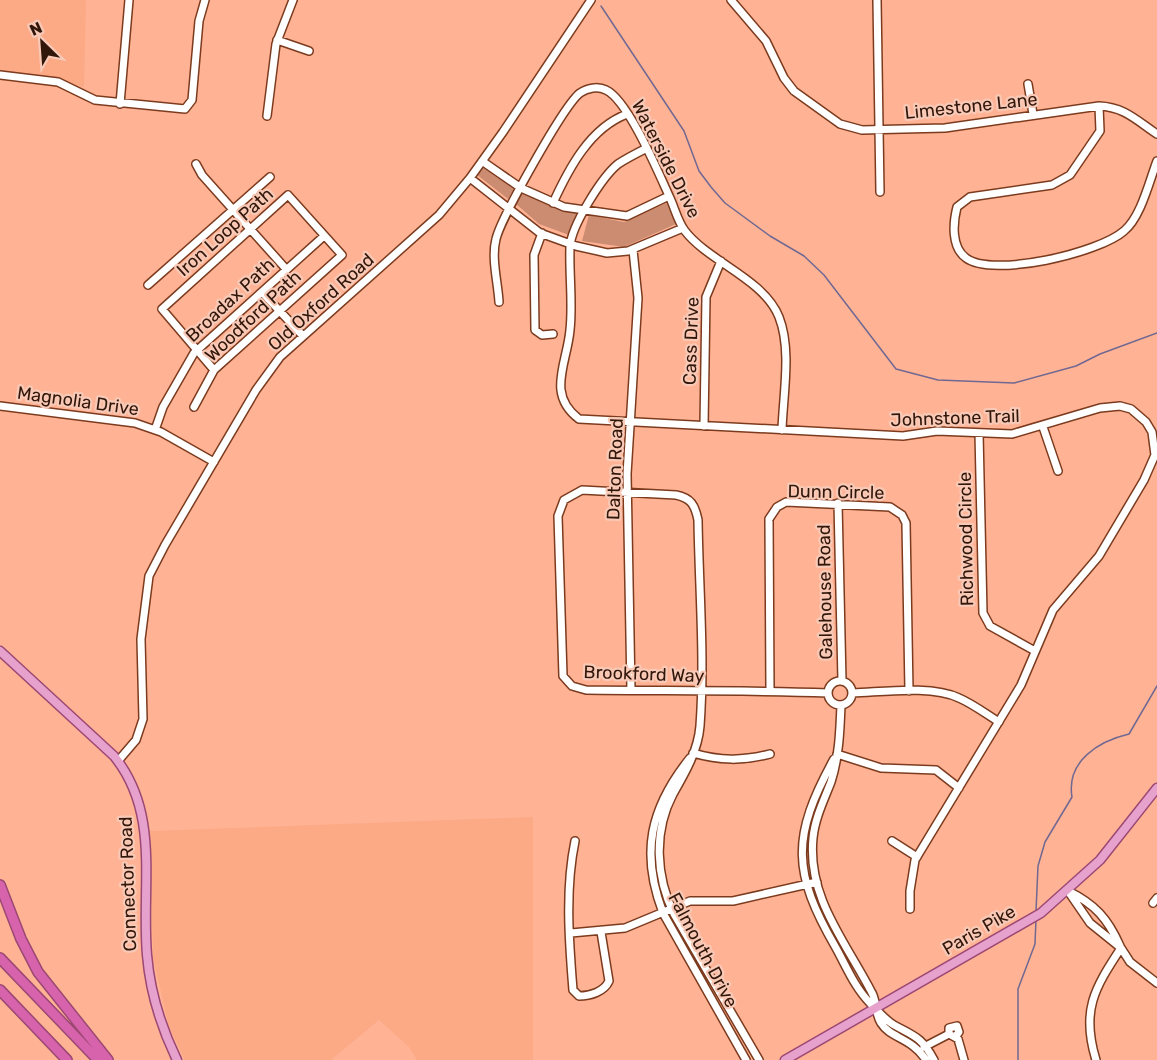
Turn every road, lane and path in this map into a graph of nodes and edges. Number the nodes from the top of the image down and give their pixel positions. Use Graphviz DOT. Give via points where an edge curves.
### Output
graph roads {
  1 [pos="129,0"];
  2 [pos="293,0"];
  3 [pos="591,0"];
  4 [pos="731,0"];
  5 [pos="876,0"];
  6 [pos="203,4"];
  7 [pos="277,40"];
  8 [pos="309,51"];
  9 [pos="0,75"];
  10 [pos="1028,84"];
  11 [pos="120,104"];
  12 [pos="1099,106"];
  13 [pos="627,114"];
  14 [pos="1033,114"];
  15 [pos="267,116"];
  16 [pos="879,130"];
  17 [pos="1157,134"];
  18 [pos="647,148"];
  19 [pos="482,161"];
  20 [pos="1157,161"];
  21 [pos="196,164"];
  22 [pos="270,177"];
  23 [pos="470,178"];
  24 [pos="521,188"];
  25 [pos="880,192"];
  26 [pos="669,196"];
  27 [pos="553,203"];
  28 [pos="510,208"];
  29 [pos="233,210"];
  30 [pos="584,210"];
  31 [pos="683,228"];
  32 [pos="251,229"];
  33 [pos="542,233"];
  34 [pos="324,236"];
  35 [pos="570,244"];
  36 [pos="633,250"];
  37 [pos="342,255"];
  38 [pos="721,261"];
  39 [pos="286,269"];
  40 [pos="148,285"];
  41 [pos="262,292"];
  42 [pos="499,302"];
  43 [pos="280,311"];
  44 [pos="553,334"];
  45 [pos="303,336"];
  46 [pos="197,350"];
  47 [pos="214,370"];
  48 [pos="0,406"];
  49 [pos="194,407"];
  50 [pos="631,422"];
  51 [pos="704,426"];
  52 [pos="1043,426"];
  53 [pos="155,430"];
  54 [pos="782,430"];
  55 [pos="979,433"];
  56 [pos="214,462"];
  57 [pos="1058,471"];
  58 [pos="628,492"];
  59 [pos="838,503"];
  60 [pos="0,651"];
  61 [pos="1035,651"];
  62 [pos="842,681"];
  63 [pos="631,690"];
  64 [pos="701,691"];
  65 [pos="770,691"];
  66 [pos="909,691"];
  67 [pos="828,693"];
  68 [pos="853,693"];
  69 [pos="841,705"];
  70 [pos="999,722"];
  71 [pos="693,753"];
  72 [pos="770,754"];
  73 [pos="837,754"];
  74 [pos="118,761"];
  75 [pos="959,788"];
  76 [pos="1157,788"];
  77 [pos="807,818"];
  78 [pos="816,821"];
  79 [pos="575,841"];
  80 [pos="892,841"];
  81 [pos="917,856"];
  82 [pos="816,882"];
  83 [pos="0,885"];
  84 [pos="805,885"];
  85 [pos="1068,891"];
  86 [pos="672,908"];
  87 [pos="910,909"];
  88 [pos="663,913"];
  89 [pos="601,932"];
  90 [pos="571,933"];
  91 [pos="1121,948"];
  92 [pos="0,958"];
  93 [pos="1157,983"];
  94 [pos="0,990"];
  95 [pos="0,996"];
  96 [pos="876,1008"];
  97 [pos="922,1048"];
  98 [pos="65,1060"];
  99 [pos="98,1060"];
  100 [pos="108,1060"];
  101 [pos="177,1060"];
  102 [pos="746,1060"];
  103 [pos="759,1060"];
  104 [pos="785,1060"];
  105 [pos="926,1060"];
  106 [pos="934,1060"];
  107 [pos="964,1060"];
  108 [pos="1096,1060"];
  1 -- 11 [label="street"];
  2 -- 7 [label="street"];
  3 -- 19 [label="street, Old Oxford Road"];
  4 -- 16 [label="street, Limestone Lane" via="766,41 795,92 840,124"];
  5 -- 16 [label="street"];
  6 -- 11 [label="street" via="189,108"];
  7 -- 8 [label="street"];
  7 -- 15 [label="street"];
  9 -- 11 [label="street" via="58,82 94,100"];
  10 -- 14 [label="street"];
  12 -- 14 [label="street, Limestone Lane"];
  12 -- 17 [label="street, Limestone Lane" via="1120,109"];
  12 -- 20 [label="street" via="1100,131 1070,175 1052,185 970,197 957,207 955,238 962,254 978,263 1012,265 1062,258 1115,237 1131,222"];
  13 -- 18 [label="street, Waterside Drive"];
  13 -- 24 [label="street, Waterside Drive" via="615,95 605,89 598,87 579,94"];
  13 -- 27 [label="street" via="600,130 566,176"];
  14 -- 16 [label="street, Limestone Lane" via="945,128"];
  16 -- 25 [label="street"];
  18 -- 26 [label="street, Waterside Drive"];
  18 -- 30 [label="street" via="616,166"];
  19 -- 23 [label="street, Old Oxford Road"];
  19 -- 24 [label="street"];
  21 -- 29 [label="street"];
  22 -- 29 [label="street"];
  23 -- 28 [label="street"];
  23 -- 45 [label="street, Old Oxford Road" via="431,223"];
  24 -- 27 [label="street"];
  24 -- 28 [label="street, Waterside Drive"];
  26 -- 30 [label="street" via="627,216"];
  26 -- 31 [label="street, Waterside Drive"];
  27 -- 30 [label="street"];
  28 -- 33 [label="street"];
  28 -- 42 [label="street, Waterside Drive" via="496,238"];
  29 -- 32 [label="street"];
  29 -- 40 [label="street"];
  30 -- 35 [label="street"];
  31 -- 36 [label="street"];
  31 -- 38 [label="street, Waterside Drive"];
  32 -- 34 [label="street, Iron Loop Path" via="288,195"];
  32 -- 39 [label="street"];
  32 -- 46 [label="street, Iron Loop Path" via="162,309"];
  33 -- 35 [label="street"];
  33 -- 44 [label="street" via="534,255 535,330 542,335"];
  34 -- 37 [label="street, Iron Loop Path"];
  34 -- 39 [label="street, Broadax Path"];
  35 -- 36 [label="street" via="607,253"];
  35 -- 50 [label="street, Johnstone Trail" via="570,332 562,363 561,396 567,410 579,419"];
  36 -- 50 [label="street, Dalton Road" via="638,298"];
  37 -- 43 [label="street, Woodford Path"];
  38 -- 51 [label="street, Cass Drive" via="705,297"];
  38 -- 54 [label="street, Waterside Drive" via="760,292 778,315 785,346"];
  39 -- 41 [label="street, Broadax Path"];
  41 -- 43 [label="street"];
  41 -- 46 [label="street, Broadax Path"];
  43 -- 45 [label="street"];
  43 -- 47 [label="street, Woodford Path"];
  45 -- 56 [label="street, Old Oxford Road" via="267,372"];
  46 -- 47 [label="street"];
  46 -- 53 [label="street, Broadax Path" via="168,398"];
  47 -- 49 [label="street, Woodford Path"];
  48 -- 53 [label="street, Magnolia Drive" via="135,423"];
  50 -- 51 [label="street, Johnstone Trail"];
  50 -- 58 [label="street, Dalton Road"];
  51 -- 54 [label="street, Johnstone Trail"];
  52 -- 55 [label="street, Johnstone Trail" via="1012,434"];
  52 -- 57 [label="street"];
  52 -- 61 [label="street, Johnstone Trail" via="1100,408 1120,406 1131,409 1146,422 1152,432 1155,455 1099,556 1053,610"];
  53 -- 56 [label="street, Magnolia Drive"];
  54 -- 55 [label="street, Johnstone Trail" via="903,436 928,431"];
  55 -- 61 [label="street, Richwood Circle" via="983,614 990,626"];
  56 -- 74 [label="street, Old Oxford Road" via="149,576 141,639 143,719 136,740"];
  58 -- 63 [label="street, Dalton Road"];
  58 -- 63 [label="street, Brookford Way" via="582,490 564,500 558,516 563,676 572,686 586,690"];
  58 -- 64 [label="street, Falmouth Drive" via="688,498 696,507"];
  59 -- 62 [label="street, Galehouse Road"];
  59 -- 65 [label="street, Dunn Circle" via="786,502 769,519"];
  59 -- 66 [label="street, Dunn Circle" via="890,507 906,523"];
  60 -- 74 [label="main road, Connector Road"];
  61 -- 70 [label="street, Johnstone Trail"];
  62 -- 67 [label="street" via="830,686"];
  62 -- 68 [label="street" via="850,685"];
  63 -- 64 [label="street, Brookford Way"];
  64 -- 65 [label="street, Brookford Way"];
  64 -- 71 [label="street, Falmouth Drive" via="700,729"];
  65 -- 67 [label="street, Brookford Way"];
  66 -- 68 [label="street"];
  66 -- 70 [label="street" via="958,697"];
  67 -- 69 [label="street" via="830,700"];
  68 -- 69 [label="street"];
  69 -- 73 [label="street"];
  70 -- 75 [label="street, Johnstone Trail"];
  71 -- 72 [label="street" via="747,760"];
  71 -- 86 [label="street, Falmouth Drive" via="669,805 660,838 662,879"];
  71 -- 88 [label="street, Falmouth Drive" via="669,786 654,823 652,872"];
  73 -- 75 [label="street" via="881,768 936,770"];
  73 -- 77 [label="street"];
  73 -- 78 [label="street"];
  74 -- 101 [label="main road, Connector Road" via="132,781 142,807 148,968 161,1022"];
  75 -- 81 [label="street, Johnstone Trail"];
  76 -- 85 [label="main road, Paris Pike" via="1112,847"];
  77 -- 78 [label="street"];
  77 -- 84 [label="street" via="803,846"];
  78 -- 82 [label="street" via="812,854"];
  79 -- 90 [label="street" via="570,866"];
  80 -- 81 [label="street"];
  81 -- 87 [label="street, Johnstone Trail"];
  82 -- 84 [label="street"];
  82 -- 96 [label="street" via="822,904 874,995"];
  83 -- 100 [label="highway" via="38,972"];
  84 -- 86 [label="street" via="733,902 690,901"];
  84 -- 96 [label="street" via="820,921 862,992"];
  85 -- 91 [label="street" via="1090,923"];
  85 -- 91 [label="street" via="1105,916"];
  85 -- 96 [label="main road, Paris Pike" via="1030,920"];
  86 -- 88 [label="street"];
  86 -- 103 [label="street, Falmouth Drive"];
  88 -- 89 [label="street" via="625,928"];
  88 -- 102 [label="street, Falmouth Drive"];
  89 -- 90 [label="street"];
  89 -- 90 [label="street" via="609,981 603,989 582,996 573,990"];
  91 -- 93 [label="street" via="1130,962"];
  91 -- 108 [label="street" via="1089,1011 1088,1030"];
  92 -- 99 [label="highway"];
  94 -- 98 [label="highway"];
  95 -- 98 [label="highway"];
  96 -- 97 [label="street" via="886,1029"];
  96 -- 104 [label="main road, Paris Pike"];
  97 -- 105 [label="street"];
  97 -- 106 [label="street"];
  97 -- 107 [label="street" via="952,1036 962,1046"];
}
